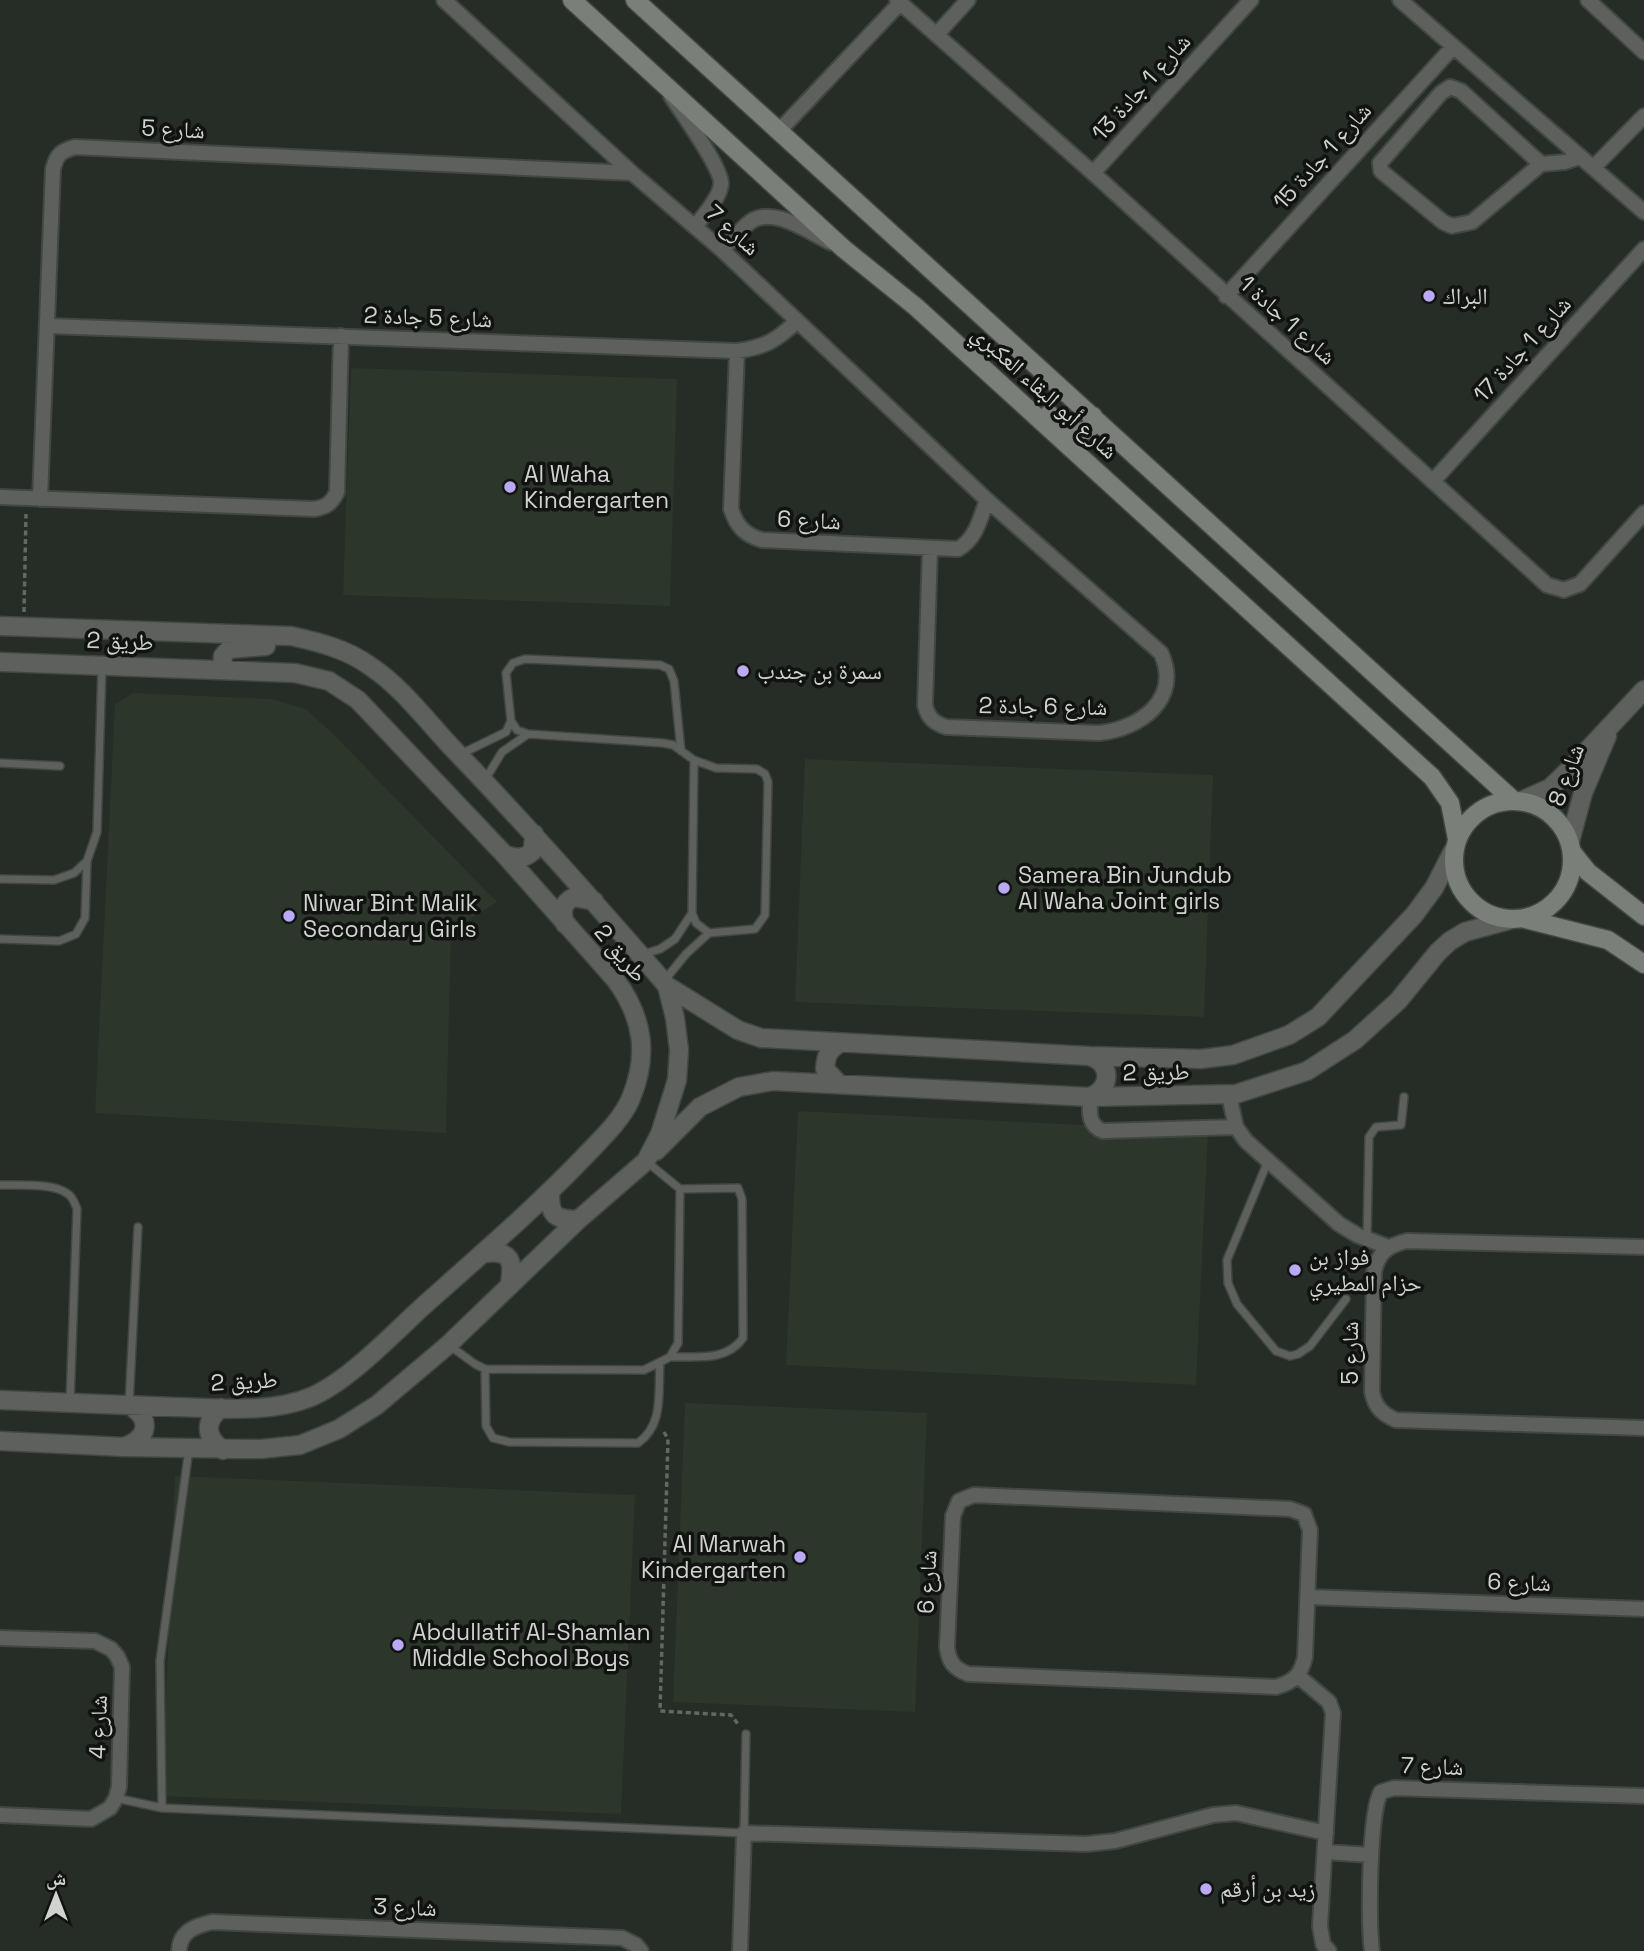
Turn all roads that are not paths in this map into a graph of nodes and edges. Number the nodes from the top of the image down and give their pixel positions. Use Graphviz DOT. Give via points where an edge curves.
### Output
graph roads {
  1 [pos="444,0"];
  2 [pos="572,0"];
  3 [pos="635,0"];
  4 [pos="968,0"];
  5 [pos="1251,0"];
  6 [pos="1400,0"];
  7 [pos="1588,0"];
  8 [pos="898,2"];
  9 [pos="937,34"];
  10 [pos="1453,47"];
  11 [pos="1644,52"];
  12 [pos="663,83"];
  13 [pos="1644,116"];
  14 [pos="780,130"];
  15 [pos="1579,157"];
  16 [pos="1541,164"];
  17 [pos="1594,167"];
  18 [pos="632,173"];
  19 [pos="1093,173"];
  20 [pos="1644,212"];
  21 [pos="695,227"];
  22 [pos="845,249"];
  23 [pos="1644,249"];
  24 [pos="722,250"];
  25 [pos="1226,296"];
  26 [pos="916,307"];
  27 [pos="797,321"];
  28 [pos="49,326"];
  29 [pos="341,336"];
  30 [pos="737,351"];
  31 [pos="1093,416"];
  32 [pos="1434,480"];
  33 [pos="0,497"];
  34 [pos="34,499"];
  35 [pos="986,500"];
  36 [pos="1644,513"];
  37 [pos="930,549"];
  38 [pos="0,625"];
  39 [pos="291,636"];
  40 [pos="0,662"];
  41 [pos="102,664"];
  42 [pos="222,670"];
  43 [pos="1644,690"];
  44 [pos="511,721"];
  45 [pos="1611,726"];
  46 [pos="528,734"];
  47 [pos="681,752"];
  48 [pos="458,755"];
  49 [pos="694,760"];
  50 [pos="0,763"];
  51 [pos="60,766"];
  52 [pos="484,781"];
  53 [pos="1518,801"];
  54 [pos="534,834"];
  55 [pos="1455,845"];
  56 [pos="1571,847"];
  57 [pos="505,855"];
  58 [pos="88,862"];
  59 [pos="0,879"];
  60 [pos="594,901"];
  61 [pos="692,913"];
  62 [pos="1644,916"];
  63 [pos="1515,919"];
  64 [pos="565,924"];
  65 [pos="709,933"];
  66 [pos="0,939"];
  67 [pos="641,955"];
  68 [pos="1644,964"];
  69 [pos="665,984"];
  70 [pos="840,1043"];
  71 [pos="1089,1056"];
  72 [pos="838,1083"];
  73 [pos="1229,1095"];
  74 [pos="1090,1097"];
  75 [pos="1404,1097"];
  76 [pos="1236,1127"];
  77 [pos="646,1161"];
  78 [pos="1269,1161"];
  79 [pos="0,1185"];
  80 [pos="680,1189"];
  81 [pos="550,1192"];
  82 [pos="578,1220"];
  83 [pos="138,1227"];
  84 [pos="1367,1240"];
  85 [pos="1388,1247"];
  86 [pos="1644,1247"];
  87 [pos="485,1253"];
  88 [pos="510,1283"];
  89 [pos="1346,1299"];
  90 [pos="448,1345"];
  91 [pos="670,1357"];
  92 [pos="660,1363"];
  93 [pos="485,1369"];
  94 [pos="0,1400"];
  95 [pos="70,1403"];
  96 [pos="129,1405"];
  97 [pos="221,1408"];
  98 [pos="1644,1428"];
  99 [pos="0,1441"];
  100 [pos="124,1447"];
  101 [pos="189,1449"];
  102 [pos="223,1450"];
  103 [pos="1308,1597"];
  104 [pos="1644,1609"];
  105 [pos="0,1637"];
  106 [pos="1298,1675"];
  107 [pos="746,1734"];
  108 [pos="1644,1796"];
  109 [pos="116,1798"];
  110 [pos="162,1808"];
  111 [pos="0,1815"];
  112 [pos="744,1833"];
  113 [pos="1326,1833"];
  114 [pos="1325,1852"];
  115 [pos="1371,1855"];
  116 [pos="179,1951"];
  117 [pos="641,1951"];
  118 [pos="740,1951"];
  119 [pos="1329,1951"];
  120 [pos="1372,1951"];
  1 -- 18 [label="street, شارع 7"];
  2 -- 12 [label="main road, شارع أبو البقاء العكبري"];
  3 -- 14 [label="main road, شارع أبو البقاء العكبري"];
  4 -- 9 [label="street"];
  5 -- 19 [label="street, شارع 1 جادة 13"];
  6 -- 10 [label="street"];
  7 -- 11 [label="street"];
  8 -- 9 [label="street, شارع 1 جادة 1"];
  8 -- 14 [label="street, شارع 1 جادة 1"];
  9 -- 19 [label="street, شارع 1 جادة 1"];
  10 -- 15 [label="street"];
  10 -- 25 [label="street, شارع 1 جادة 15"];
  12 -- 21 [label="street" via="721,182"];
  12 -- 22 [label="main road, شارع أبو البقاء العكبري"];
  13 -- 17 [label="street"];
  14 -- 31 [label="main road, شارع أبو البقاء العكبري"];
  15 -- 16 [label="street"];
  15 -- 17 [label="street"];
  16 -- 16 [label="street" via="1472,222 1452,226 1393,182 1381,171 1380,163 1450,87 1461,91"];
  17 -- 20 [label="street"];
  18 -- 21 [label="street, شارع 7"];
  18 -- 28 [label="street, شارع 5" via="75,147 56,157 53,169"];
  19 -- 25 [label="street, شارع 1 جادة 1"];
  21 -- 24 [label="street, شارع 7"];
  22 -- 24 [label="street" via="780,219 761,216"];
  22 -- 26 [label="main road, شارع أبو البقاء العكبري"];
  23 -- 32 [label="street, شارع 1 جادة 17"];
  24 -- 27 [label="street, شارع 7"];
  25 -- 32 [label="street, شارع 1 جادة 1"];
  26 -- 31 [label="main road" via="947,324 1060,424 1073,432 1086,431"];
  26 -- 55 [label="main road, شارع أبو البقاء العكبري" via="1432,777 1450,803"];
  27 -- 30 [label="street, شارع 5 جادة 2" via="765,346"];
  27 -- 35 [label="street, شارع 7"];
  28 -- 29 [label="street, شارع 5 جادة 2"];
  28 -- 34 [label="street, شارع 5"];
  29 -- 30 [label="street, شارع 5 جادة 2"];
  29 -- 34 [label="street" via="337,492 325,507"];
  30 -- 37 [label="street, شارع 6" via="731,509 745,533 762,540"];
  31 -- 53 [label="main road, شارع أبو البقاء العكبري"];
  32 -- 36 [label="street, شارع 1 جادة 1" via="1555,589 1580,584"];
  33 -- 34 [label="street"];
  35 -- 37 [label="street, شارع 6" via="967,544 958,549"];
  35 -- 37 [label="street, شارع 6 جادة 2" via="1161,653 1168,682 1152,710 1115,732 936,723 925,705"];
  38 -- 39 [label="street, طريق 2"];
  39 -- 42 [label="street" via="284,644 229,649"];
  39 -- 48 [label="street, طريق 2" via="337,648 368,664 397,686"];
  40 -- 41 [label="street, طريق 2"];
  41 -- 42 [label="street, طريق 2"];
  41 -- 58 [label="lane" via="97,832"];
  42 -- 57 [label="street, طريق 2" via="295,673 329,681 382,723"];
  43 -- 45 [label="street, شارع 8"];
  44 -- 46 [label="lane" via="517,730"];
  44 -- 47 [label="lane" via="506,673 513,663 525,659 660,664 669,669 674,681"];
  44 -- 48 [label="lane" via="506,732"];
  45 -- 53 [label="street, شارع 8" via="1550,788"];
  45 -- 56 [label="street, شارع 8" via="1583,793"];
  46 -- 47 [label="lane" via="663,743"];
  46 -- 52 [label="lane" via="502,752"];
  47 -- 49 [label="lane"];
  48 -- 52 [label="street, طريق 2"];
  49 -- 61 [label="lane"];
  49 -- 65 [label="lane" via="716,768 757,769 768,782 765,915 755,929"];
  50 -- 51 [label="lane"];
  52 -- 54 [label="street, طريق 2"];
  53 -- 55 [label="main road" via="1489,806 1475,814"];
  53 -- 56 [label="main road" via="1551,814"];
  54 -- 57 [label="street" via="533,851 527,857"];
  54 -- 60 [label="street, طريق 2"];
  55 -- 63 [label="main road" via="1453,864 1464,896 1492,916"];
  55 -- 71 [label="street, طريق 2" via="1434,888 1414,915 1318,1017 1289,1035 1233,1055 1201,1059"];
  56 -- 62 [label="main road" via="1588,872"];
  56 -- 63 [label="main road" via="1569,882 1559,898 1545,911"];
  57 -- 64 [label="street, طريق 2"];
  58 -- 59 [label="lane" via="54,880"];
  58 -- 66 [label="lane" via="85,918 76,934 59,941"];
  60 -- 64 [label="street" via="569,900 562,915"];
  60 -- 67 [label="street, طريق 2"];
  61 -- 65 [label="lane"];
  61 -- 67 [label="lane" via="675,939"];
  63 -- 68 [label="main road" via="1608,940"];
  63 -- 73 [label="street, طريق 2" via="1465,932 1450,942 1398,1002 1356,1040 1317,1065"];
  64 -- 81 [label="street, طريق 2" via="629,998 642,1056 630,1101 612,1127"];
  65 -- 69 [label="lane" via="686,954"];
  67 -- 69 [label="street, طريق 2"];
  69 -- 70 [label="street, طريق 2" via="738,1030 761,1038"];
  69 -- 77 [label="street, طريق 2" via="675,1017 677,1080"];
  70 -- 71 [label="street, طريق 2"];
  70 -- 72 [label="street" via="826,1057 825,1069"];
  71 -- 74 [label="street" via="1103,1064 1107,1080 1104,1088"];
  72 -- 74 [label="street, طريق 2"];
  72 -- 77 [label="street, طريق 2" via="773,1081 739,1087 700,1107"];
  73 -- 74 [label="street, طريق 2"];
  73 -- 76 [label="street"];
  74 -- 76 [label="street" via="1090,1120 1102,1131"];
  75 -- 84 [label="lane" via="1401,1125 1376,1128 1369,1138"];
  76 -- 78 [label="street"];
  77 -- 80 [label="lane"];
  77 -- 82 [label="street, طريق 2"];
  78 -- 84 [label="street" via="1339,1224"];
  78 -- 89 [label="lane" via="1227,1260 1228,1283 1237,1304 1276,1351 1290,1356 1310,1346"];
  79 -- 95 [label="lane" via="60,1190 77,1209"];
  80 -- 91 [label="lane" via="678,1343"];
  80 -- 91 [label="lane" via="737,1188 742,1199 743,1338 735,1349 722,1355"];
  81 -- 82 [label="street" via="555,1217"];
  81 -- 87 [label="street, طريق 2"];
  82 -- 88 [label="street, طريق 2"];
  83 -- 96 [label="lane"];
  84 -- 85 [label="street"];
  85 -- 86 [label="street" via="1407,1241"];
  85 -- 98 [label="street, شارع 5" via="1374,1272 1372,1392 1386,1416 1396,1420"];
  87 -- 88 [label="street" via="506,1254 511,1261"];
  87 -- 97 [label="street, طريق 2" via="329,1387 276,1407"];
  88 -- 90 [label="street, طريق 2"];
  90 -- 93 [label="lane"];
  90 -- 102 [label="street, طريق 2" via="377,1405 339,1429 300,1445"];
  91 -- 92 [label="lane"];
  92 -- 93 [label="lane" via="644,1370"];
  92 -- 93 [label="lane" via="656,1422 638,1443 493,1438 486,1426"];
  94 -- 95 [label="street, طريق 2"];
  95 -- 96 [label="street, طريق 2"];
  96 -- 97 [label="street, طريق 2"];
  96 -- 100 [label="street" via="144,1418 145,1428 141,1437"];
  97 -- 102 [label="street" via="207,1428"];
  99 -- 100 [label="street, طريق 2"];
  100 -- 101 [label="street, طريق 2"];
  101 -- 102 [label="street, طريق 2"];
  101 -- 110 [label="lane" via="160,1661"];
  103 -- 104 [label="street, شارع 6"];
  103 -- 106 [label="street, شارع 6" via="1305,1657"];
  103 -- 106 [label="street, شارع 6" via="1308,1521 1304,1514 1290,1509 974,1495 959,1501 953,1516 947,1647 957,1669 968,1674 1276,1687"];
  105 -- 109 [label="street, شارع 4" via="95,1641 117,1656 122,1667"];
  106 -- 113 [label="street" via="1334,1713"];
  107 -- 112 [label="lane"];
  108 -- 115 [label="street, شارع 7" via="1388,1788 1377,1798"];
  109 -- 110 [label="lane"];
  109 -- 111 [label="street" via="110,1808 91,1819"];
  110 -- 112 [label="lane"];
  112 -- 113 [label="street" via="1086,1844 1236,1813"];
  112 -- 118 [label="street"];
  113 -- 114 [label="street"];
  114 -- 115 [label="street"];
  114 -- 119 [label="street" via="1320,1926"];
  115 -- 120 [label="street, شارع 7"];
  116 -- 117 [label="street, شارع 3" via="187,1931 212,1922 622,1938"];
}
